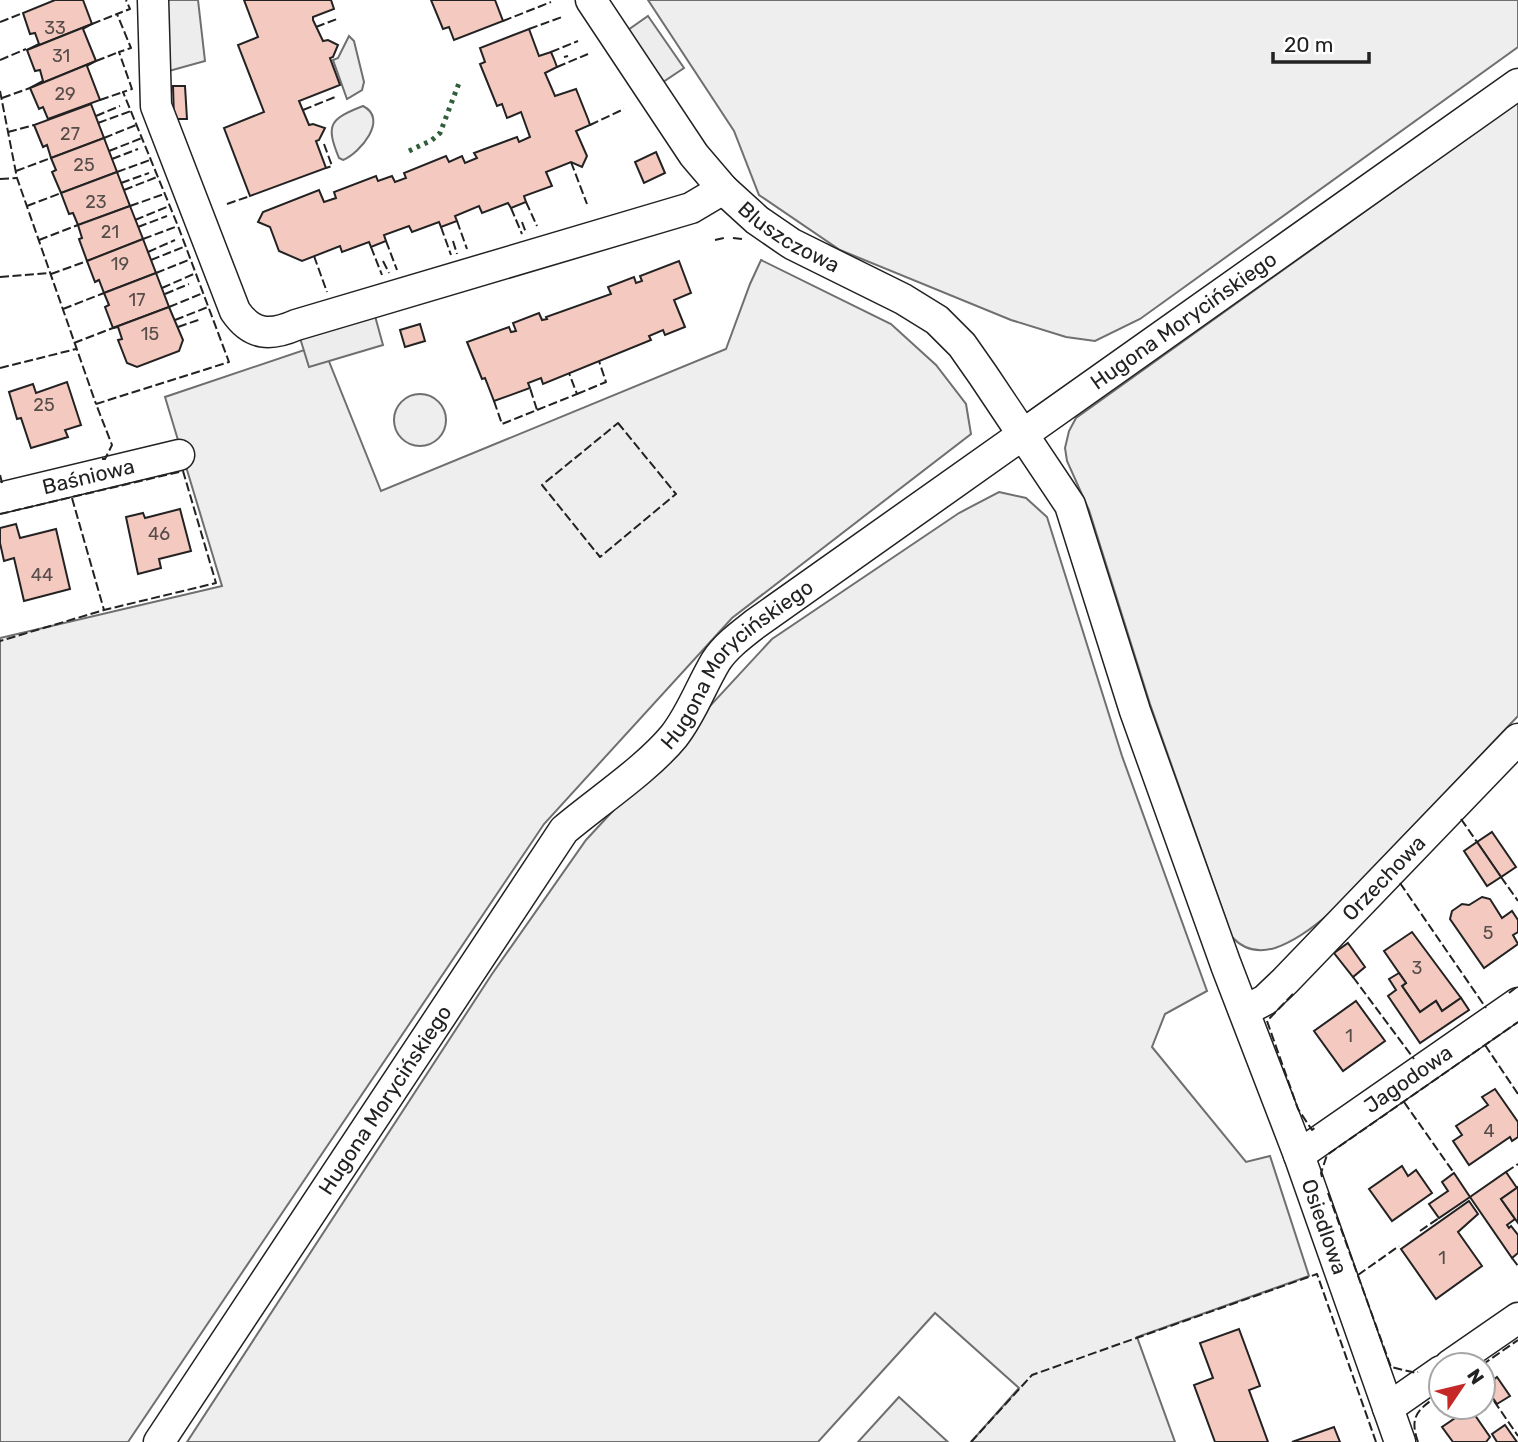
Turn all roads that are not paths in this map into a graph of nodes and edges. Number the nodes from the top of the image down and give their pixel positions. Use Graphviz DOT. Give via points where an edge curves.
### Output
graph roads {
  1 [pos="153,0"];
  2 [pos="591,0"];
  3 [pos="1518,84"];
  4 [pos="723,190"];
  5 [pos="1023,435"];
  6 [pos="179,455"];
  7 [pos="0,499"];
  8 [pos="1518,739"];
  9 [pos="1518,1003"];
  10 [pos="1244,1011"];
  11 [pos="1299,1155"];
  12 [pos="1518,1318"];
  13 [pos="1470,1351"];
  14 [pos="1427,1381"];
  15 [pos="1388,1408"];
  16 [pos="159,1442"];
  17 [pos="1400,1442"];
  1 -- 4 [label="street" via="156,106 235,311 256,330 278,333 691,208"];
  2 -- 4 [label="street, Bluszczowa" via="694,155"];
  3 -- 5 [label="street, Hugona Morycińskiego"];
  4 -- 5 [label="street, Bluszczowa" via="792,244 937,320 962,345"];
  5 -- 10 [label="street, Bluszczowa" via="1070,505 1135,710"];
  5 -- 16 [label="street, Hugona Morycińskiego" via="740,635 718,659 692,710 668,741 564,830"];
  6 -- 7 [label="street, Baśniowa"];
  8 -- 10 [label="street, Orzechowa" via="1286,981"];
  9 -- 11 [label="street, Jagodowa"];
  10 -- 11 [label="street, Osiedlowa"];
  11 -- 15 [label="street, Osiedlowa"];
  12 -- 13 [label="street"];
  14 -- 15 [label="street"];
  15 -- 17 [label="street, Osiedlowa"];
}
